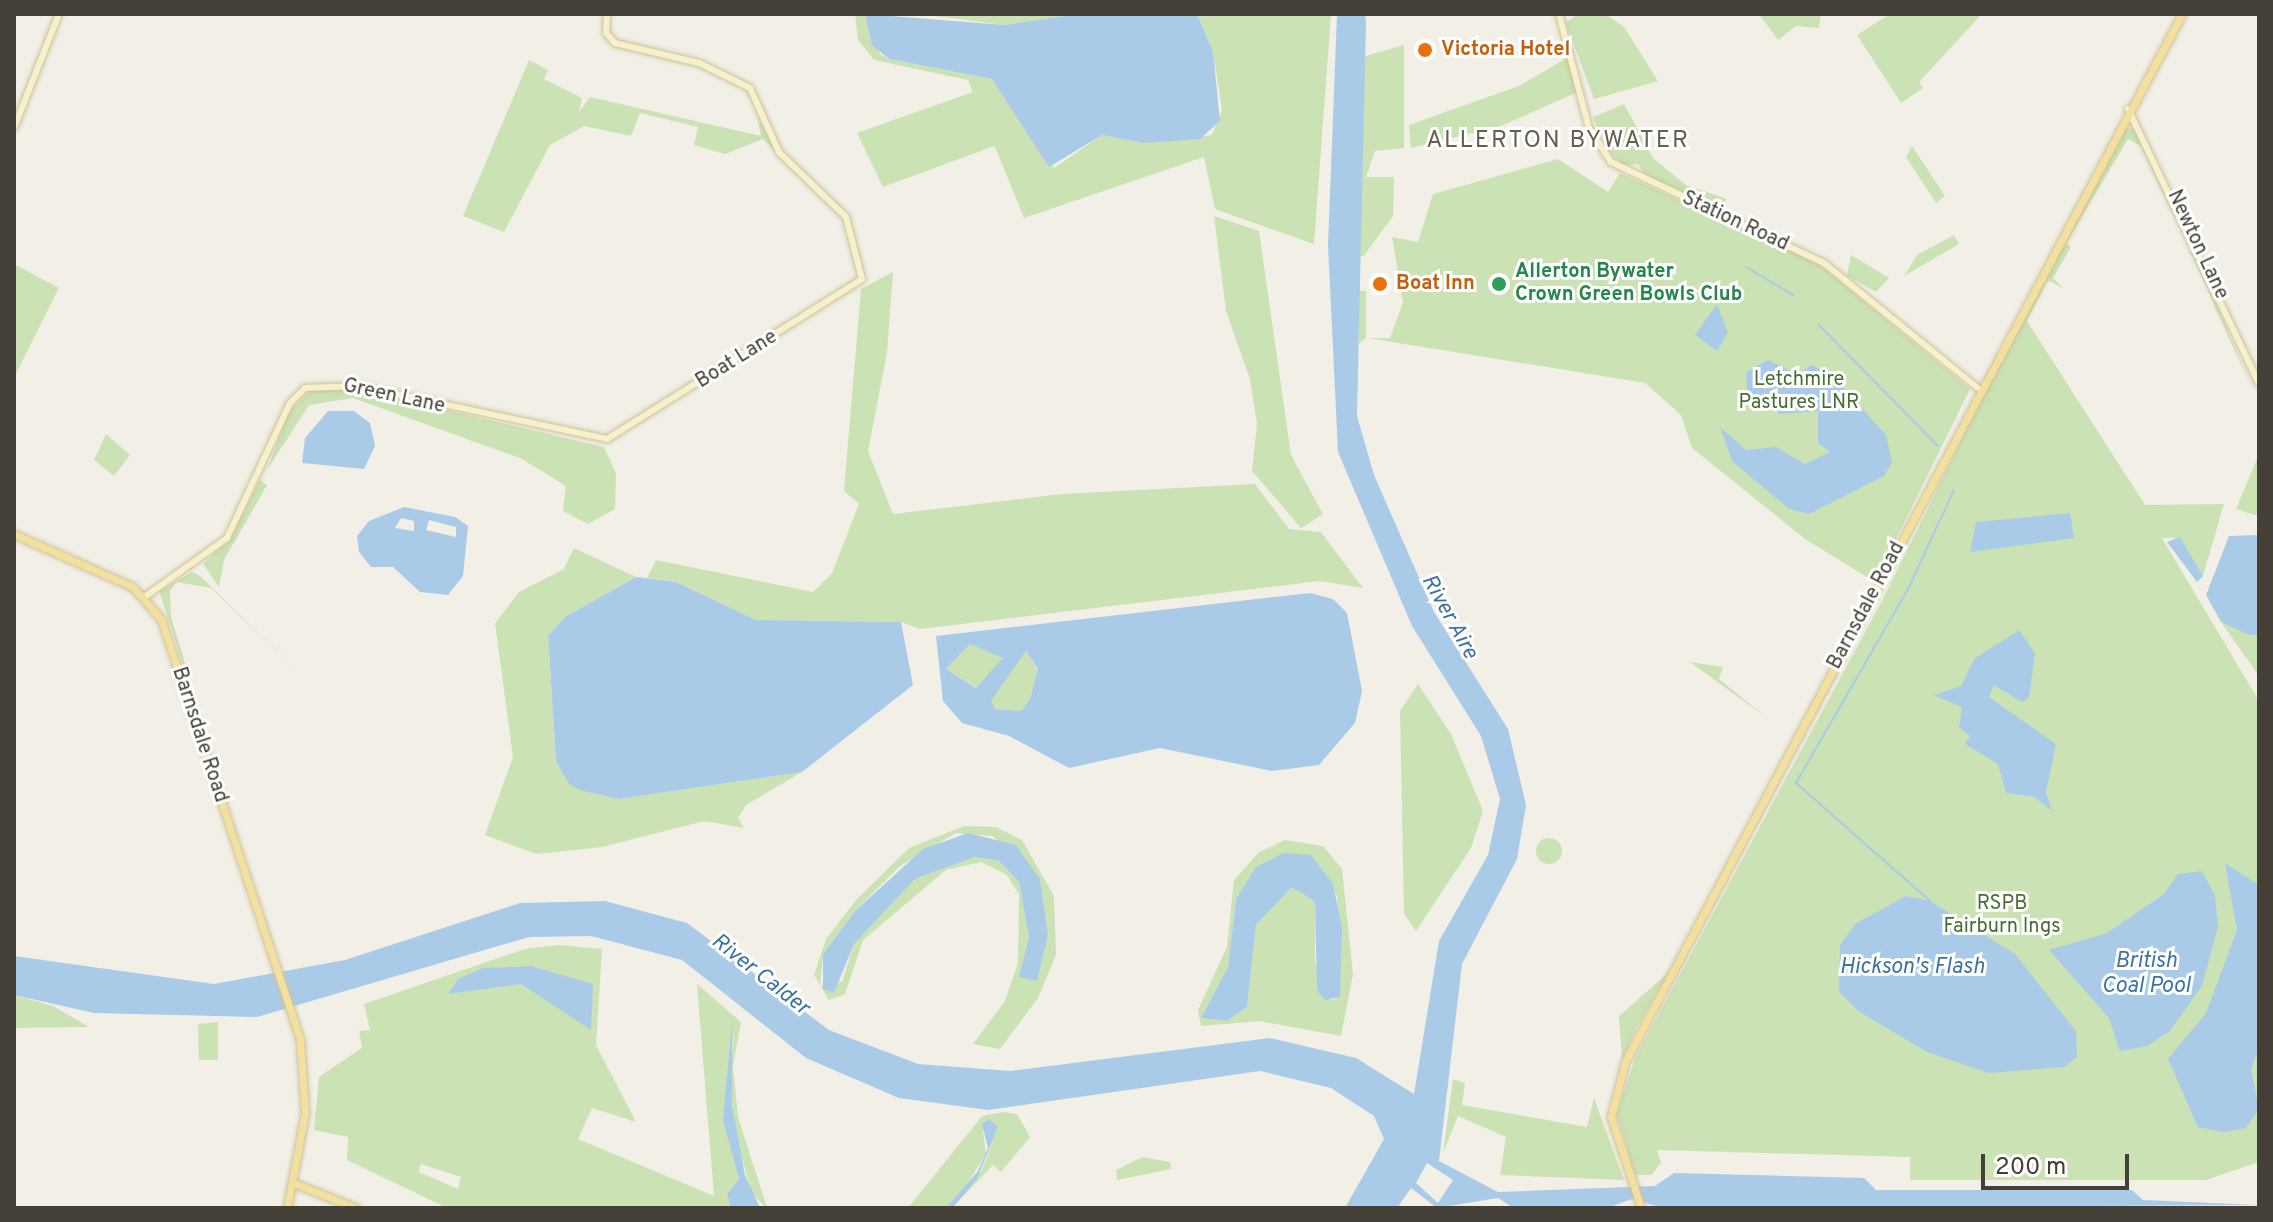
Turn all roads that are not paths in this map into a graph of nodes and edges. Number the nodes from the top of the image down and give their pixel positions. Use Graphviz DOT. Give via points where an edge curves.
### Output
graph roads {
  1 [pos="59,14"];
  2 [pos="607,14"];
  3 [pos="1559,14"];
  4 [pos="2182,14"];
  5 [pos="2128,109"];
  6 [pos="14,128"];
  7 [pos="2259,384"];
  8 [pos="1978,388"];
  9 [pos="607,439"];
  10 [pos="14,534"];
  11 [pos="146,596"];
  12 [pos="294,1183"];
  13 [pos="1640,1207"];
  14 [pos="287,1208"];
  15 [pos="356,1208"];
  1 -- 6 [label="street"];
  2 -- 9 [label="street, Boat Lane" via="606,35 619,45 699,63 750,88 779,152 846,217 864,275"];
  3 -- 8 [label="street, Station Road" via="1589,128 1611,162 1824,263"];
  4 -- 5 [label="main road, Barnsdale Road"];
  5 -- 7 [label="street, Newton Lane"];
  5 -- 8 [label="main road, Barnsdale Road"];
  8 -- 13 [label="main road, Barnsdale Road" via="1625,1062 1611,1117"];
  9 -- 11 [label="street, Green Lane" via="358,386 305,388 290,403 227,538"];
  10 -- 11 [label="main road"];
  11 -- 12 [label="main road, Barnsdale Road" via="168,640 293,1016 306,1080"];
  12 -- 14 [label="main road, Barnsdale Road"];
  12 -- 15 [label="main road"];
}
